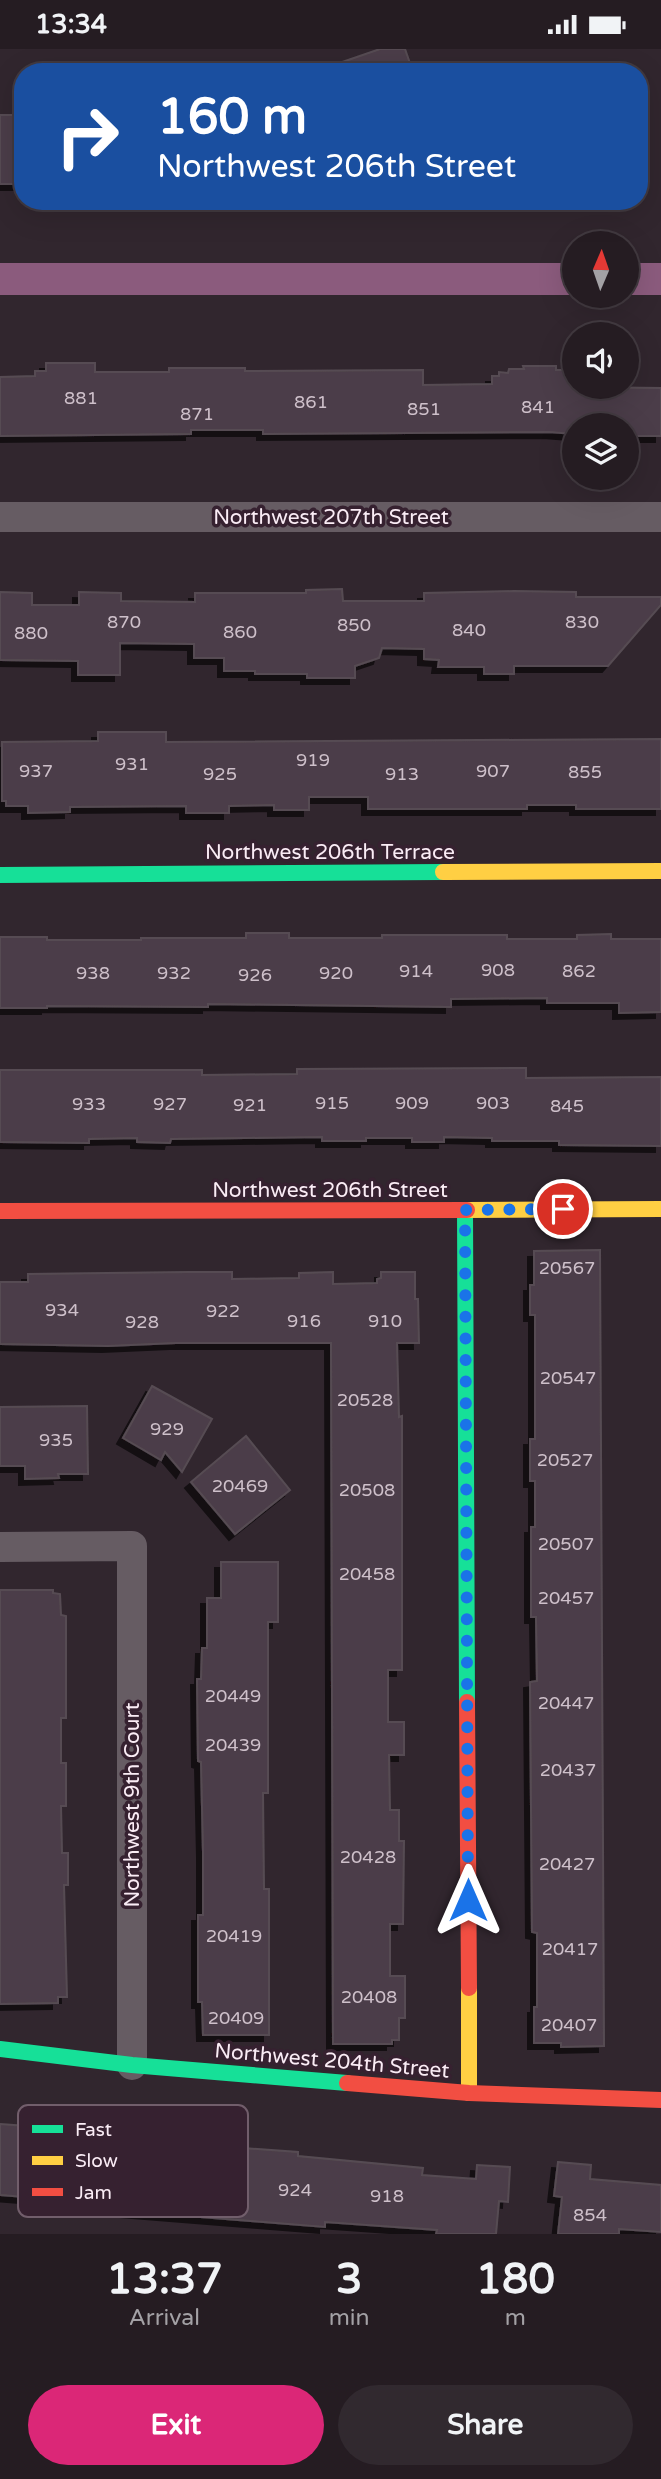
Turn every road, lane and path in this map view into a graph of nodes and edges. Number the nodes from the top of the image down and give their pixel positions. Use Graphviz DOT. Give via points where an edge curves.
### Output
graph roads {
  1 [pos="0,517"];
  2 [pos="661,517"];
  3 [pos="661,871"];
  4 [pos="0,876"];
  5 [pos="661,1209"];
  6 [pos="465,1210"];
  7 [pos="0,1211"];
  8 [pos="0,1547"];
  9 [pos="0,2049"];
  10 [pos="132,2065"];
  11 [pos="469,2093"];
  12 [pos="661,2100"];
  1 -- 2 [label="street, Northwest 207th Street"];
  3 -- 4 [label="street, Northwest 206th Terrace"];
  5 -- 6 [label="street, Northwest 206th Street"];
  6 -- 7 [label="street, Northwest 206th Street"];
  6 -- 11 [label="street"];
  8 -- 10 [label="street, Northwest 9th Court" via="132,1546"];
  9 -- 10 [label="street, Northwest 204th Street"];
  10 -- 11 [label="street, Northwest 204th Street"];
  11 -- 12 [label="street, Northwest 204th Street"];
}
